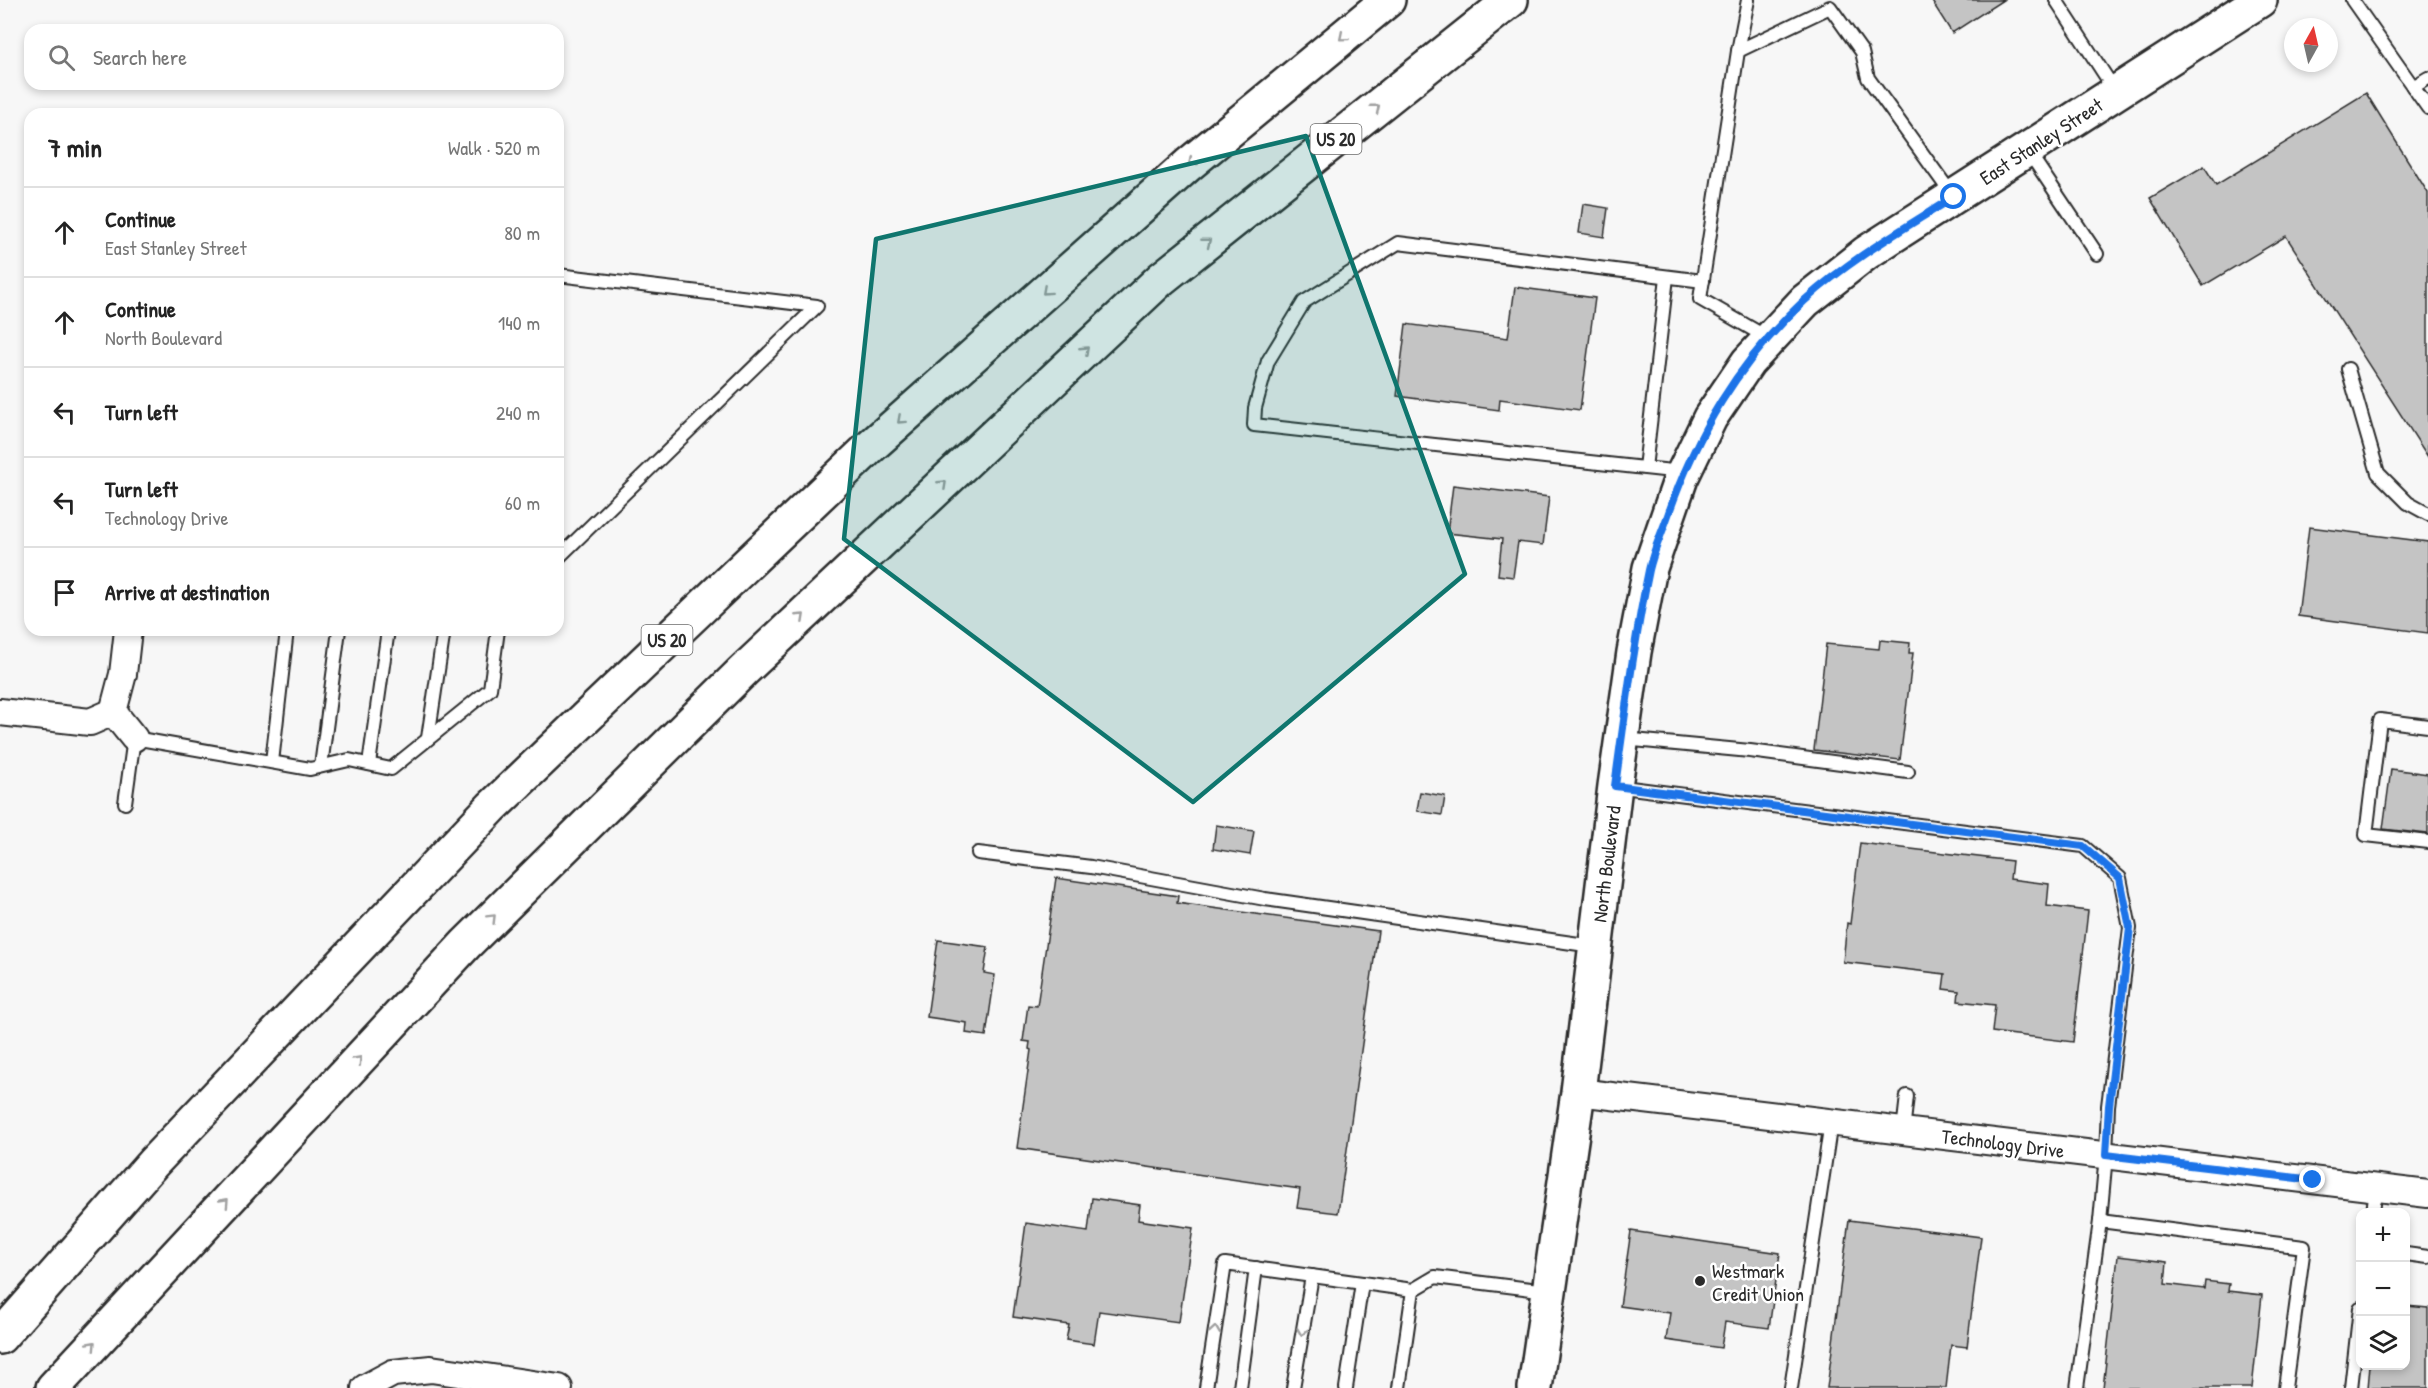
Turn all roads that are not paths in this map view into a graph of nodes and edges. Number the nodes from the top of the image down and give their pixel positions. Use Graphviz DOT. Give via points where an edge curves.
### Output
graph roads {
  1 [pos="1388,0"];
  2 [pos="1511,0"];
  3 [pos="1749,0"];
  4 [pos="2056,0"];
  5 [pos="2260,0"];
  6 [pos="2352,0"];
  7 [pos="1738,51"];
  8 [pos="2428,78"];
  9 [pos="2413,87"];
  10 [pos="2116,93"];
  11 [pos="2428,108"];
  12 [pos="2028,150"];
  13 [pos="1954,197"];
  14 [pos="2097,254"];
  15 [pos="564,277"];
  16 [pos="1667,277"];
  17 [pos="1703,281"];
  18 [pos="1759,350"];
  19 [pos="2348,369"];
  20 [pos="1645,468"];
  21 [pos="1684,472"];
  22 [pos="2428,514"];
  23 [pos="564,552"];
  24 [pos="127,636"];
  25 [pos="286,636"];
  26 [pos="338,636"];
  27 [pos="387,636"];
  28 [pos="443,636"];
  29 [pos="497,636"];
  30 [pos="0,712"];
  31 [pos="113,712"];
  32 [pos="2428,726"];
  33 [pos="134,738"];
  34 [pos="429,738"];
  35 [pos="1622,739"];
  36 [pos="272,762"];
  37 [pos="369,764"];
  38 [pos="321,766"];
  39 [pos="1908,772"];
  40 [pos="1615,786"];
  41 [pos="125,803"];
  42 [pos="2428,842"];
  43 [pos="978,852"];
  44 [pos="1596,947"];
  45 [pos="1578,1092"];
  46 [pos="1907,1096"];
  47 [pos="1831,1122"];
  48 [pos="1903,1131"];
  49 [pos="2106,1155"];
  50 [pos="2428,1194"];
  51 [pos="2374,1200"];
  52 [pos="2100,1221"];
  53 [pos="2410,1255"];
  54 [pos="2428,1257"];
  55 [pos="1256,1268"];
  56 [pos="1312,1276"];
  57 [pos="1362,1282"];
  58 [pos="1413,1290"];
  59 [pos="1548,1291"];
  60 [pos="2360,1316"];
  61 [pos="0,1337"];
  62 [pos="53,1388"];
  63 [pos="364,1388"];
  64 [pos="559,1388"];
  65 [pos="1206,1388"];
  66 [pos="1240,1388"];
  67 [pos="1293,1388"];
  68 [pos="1346,1388"];
  69 [pos="1399,1388"];
  70 [pos="1535,1388"];
  71 [pos="1791,1388"];
  72 [pos="2077,1388"];
  73 [pos="2285,1388"];
  74 [pos="2351,1388"];
  1 -- 61 [label="main road, US 20, one-way" via="1188,165 868,449 492,807 153,1164"];
  62 -- 2 [label="main road, US 20, one-way" via="466,944 743,671 1161,279"];
  3 -- 7 [label="lane"];
  4 -- 10 [label="lane"];
  5 -- 10 [label="main road, East Stanley Street"];
  6 -- 9 [label="lane"];
  7 -- 13 [label="lane" via="1830,8 1862,52 1868,78"];
  7 -- 17 [label="lane"];
  8 -- 9 [label="lane"];
  9 -- 11 [label="lane"];
  10 -- 12 [label="main road, East Stanley Street"];
  12 -- 13 [label="main road, East Stanley Street"];
  12 -- 14 [label="lane"];
  13 -- 18 [label="main road, East Stanley Street" via="1866,253 1805,301"];
  15 -- 23 [label="lane" via="817,306"];
  16 -- 17 [label="lane"];
  16 -- 20 [label="lane"];
  16 -- 20 [label="lane" via="1398,243 1304,302 1268,361 1255,408 1254,425"];
  17 -- 18 [label="lane" via="1700,300"];
  18 -- 21 [label="main road, North Boulevard" via="1710,418"];
  19 -- 22 [label="lane" via="2378,472 2408,502"];
  20 -- 21 [label="lane"];
  21 -- 35 [label="main road, North Boulevard" via="1650,568"];
  24 -- 31 [label="street"];
  25 -- 36 [label="lane"];
  26 -- 38 [label="lane"];
  27 -- 37 [label="lane"];
  28 -- 34 [label="lane"];
  29 -- 34 [label="lane" via="490,689"];
  30 -- 31 [label="street" via="90,722"];
  31 -- 33 [label="street"];
  32 -- 42 [label="lane" via="2380,720 2366,835"];
  33 -- 36 [label="lane"];
  33 -- 41 [label="lane"];
  34 -- 37 [label="lane" via="391,769"];
  35 -- 39 [label="lane"];
  35 -- 40 [label="main road, North Boulevard"];
  36 -- 38 [label="lane" via="310,769"];
  37 -- 38 [label="lane" via="349,760"];
  40 -- 44 [label="main road, North Boulevard"];
  40 -- 49 [label="lane" via="2083,846 2120,878 2130,928"];
  43 -- 44 [label="lane"];
  44 -- 45 [label="main road, North Boulevard"];
  45 -- 47 [label="street, Technology Drive"];
  45 -- 59 [label="main road, North Boulevard"];
  46 -- 48 [label="lane"];
  47 -- 48 [label="street, Technology Drive"];
  47 -- 71 [label="lane"];
  48 -- 49 [label="street, Technology Drive"];
  49 -- 51 [label="street, Technology Drive"];
  49 -- 52 [label="lane"];
  50 -- 51 [label="street, Technology Drive"];
  52 -- 72 [label="lane"];
  52 -- 73 [label="lane" via="2304,1247"];
  53 -- 54 [label="lane"];
  55 -- 56 [label="lane"];
  65 -- 55 [label="lane, one-way" via="1225,1264"];
  55 -- 66 [label="lane"];
  56 -- 57 [label="lane"];
  56 -- 67 [label="lane, one-way"];
  57 -- 58 [label="lane"];
  57 -- 68 [label="lane"];
  58 -- 59 [label="lane" via="1436,1277"];
  58 -- 69 [label="lane"];
  59 -- 70 [label="main road, North Boulevard"];
  60 -- 74 [label="lane"];
  63 -- 64 [label="street" via="393,1372 431,1369"];
}
